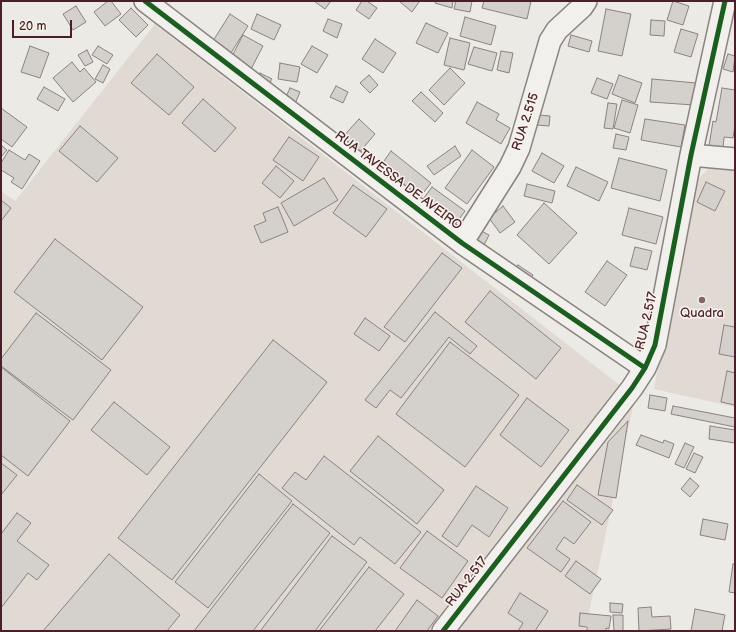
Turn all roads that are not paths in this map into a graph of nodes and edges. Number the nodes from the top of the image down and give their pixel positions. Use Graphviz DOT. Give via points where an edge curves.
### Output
graph roads {
  1 [pos="586,1"];
  2 [pos="725,1"];
  3 [pos="155,4"];
  4 [pos="691,155"];
  5 [pos="735,159"];
  6 [pos="462,244"];
  7 [pos="645,368"];
  8 [pos="443,631"];
  1 -- 6 [label="street, RUA 2.515" via="550,41 519,148"];
  2 -- 4 [label="street, RUA 2.517"];
  3 -- 6 [label="street, RUA TAVESSA DE AVEIRO"];
  4 -- 5 [label="street"];
  4 -- 7 [label="street, RUA 2.517" via="655,345"];
  6 -- 7 [label="street, RUA TAVESSA DE AVEIRO"];
  7 -- 8 [label="street, RUA 2.517" via="628,394"];
}
